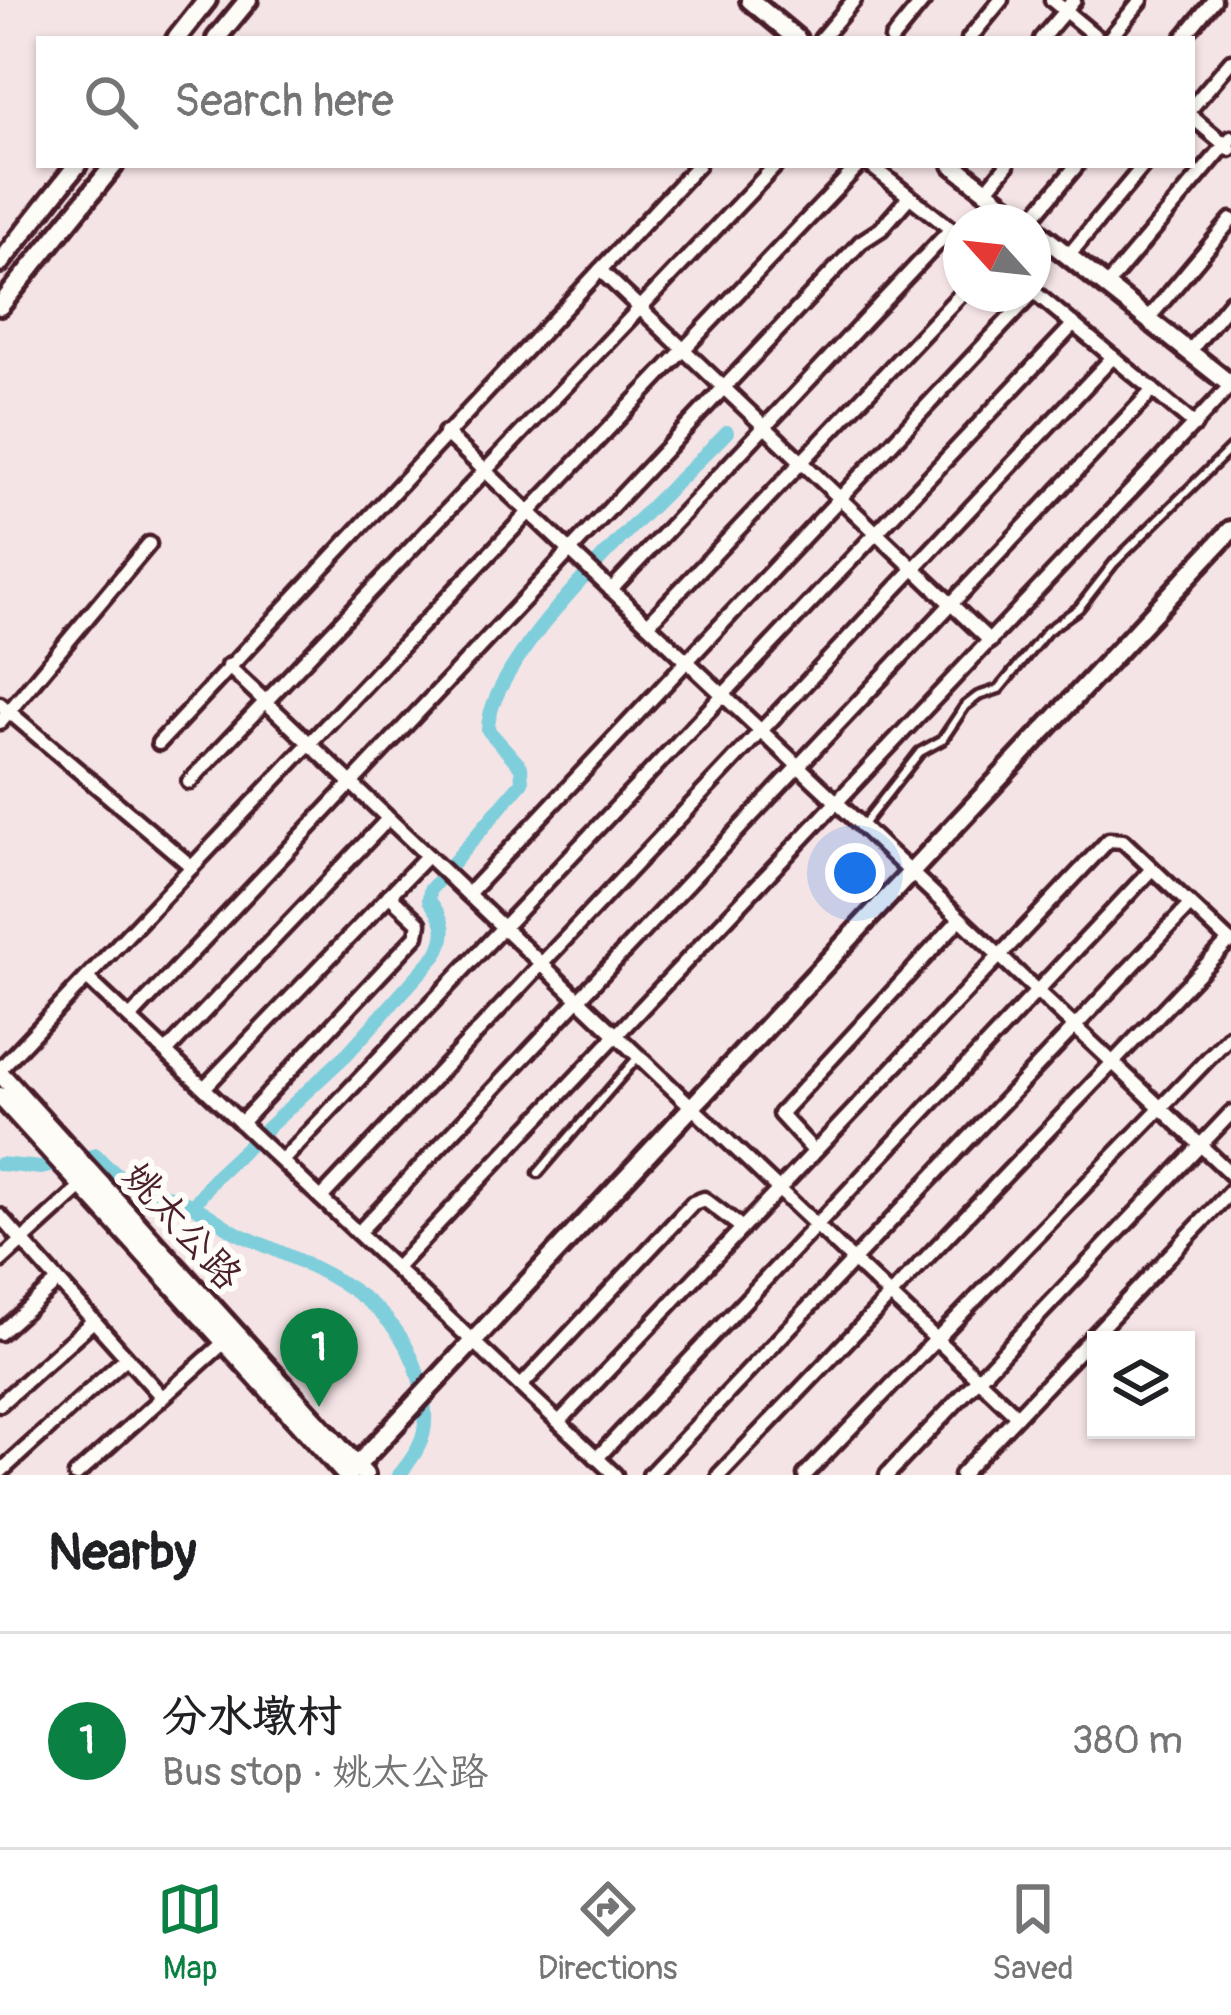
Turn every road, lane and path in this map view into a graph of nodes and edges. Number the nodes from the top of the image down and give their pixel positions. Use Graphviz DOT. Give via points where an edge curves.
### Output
graph roads {
  1 [pos="207,0"];
  2 [pos="248,0"];
  3 [pos="750,0"];
  4 [pos="854,0"];
  5 [pos="924,0"];
  6 [pos="1001,0"];
  7 [pos="1052,0"];
  8 [pos="1141,0"];
  9 [pos="1214,0"];
  10 [pos="1069,6"];
  11 [pos="178,36"];
  12 [pos="218,36"];
  13 [pos="793,36"];
  14 [pos="824,36"];
  15 [pos="894,36"];
  16 [pos="971,36"];
  17 [pos="1044,36"];
  18 [pos="1096,36"];
  19 [pos="1111,36"];
  20 [pos="1184,36"];
  21 [pos="1231,61"];
  22 [pos="1195,103"];
  23 [pos="1195,119"];
  24 [pos="1229,144"];
  25 [pos="75,168"];
  26 [pos="112,168"];
  27 [pos="695,168"];
  28 [pos="773,168"];
  29 [pos="856,168"];
  30 [pos="874,168"];
  31 [pos="957,168"];
  32 [pos="1004,168"];
  33 [pos="1075,168"];
  34 [pos="1141,168"];
  35 [pos="986,190"];
  36 [pos="908,197"];
  37 [pos="1004,204"];
  38 [pos="1045,204"];
  39 [pos="1231,220"];
  40 [pos="943,223"];
  41 [pos="1051,242"];
  42 [pos="943,246"];
  43 [pos="1068,256"];
  44 [pos="2,258"];
  45 [pos="600,270"];
  46 [pos="26,274"];
  47 [pos="1106,286"];
  48 [pos="1231,302"];
  49 [pos="0,306"];
  50 [pos="1051,306"];
  51 [pos="640,308"];
  52 [pos="944,312"];
  53 [pos="1014,312"];
  54 [pos="1148,319"];
  55 [pos="1073,324"];
  56 [pos="683,350"];
  57 [pos="1190,352"];
  58 [pos="1113,357"];
  59 [pos="1231,385"];
  60 [pos="724,388"];
  61 [pos="1153,390"];
  62 [pos="1195,424"];
  63 [pos="764,426"];
  64 [pos="445,434"];
  65 [pos="1231,448"];
  66 [pos="802,462"];
  67 [pos="484,470"];
  68 [pos="839,497"];
  69 [pos="529,512"];
  70 [pos="1231,530"];
  71 [pos="876,533"];
  72 [pos="149,544"];
  73 [pos="575,556"];
  74 [pos="914,568"];
  75 [pos="607,586"];
  76 [pos="951,604"];
  77 [pos="647,624"];
  78 [pos="990,641"];
  79 [pos="685,660"];
  80 [pos="228,667"];
  81 [pos="723,695"];
  82 [pos="265,702"];
  83 [pos="3,712"];
  84 [pos="760,731"];
  85 [pos="159,742"];
  86 [pos="309,744"];
  87 [pos="798,766"];
  88 [pos="189,782"];
  89 [pos="351,783"];
  90 [pos="837,803"];
  91 [pos="388,819"];
  92 [pos="862,826"];
  93 [pos="430,859"];
  94 [pos="192,867"];
  95 [pos="1152,869"];
  96 [pos="909,871"];
  97 [pos="467,894"];
  98 [pos="389,896"];
  99 [pos="1190,905"];
  100 [pos="960,919"];
  101 [pos="503,928"];
  102 [pos="1230,942"];
  103 [pos="1001,957"];
  104 [pos="541,964"];
  105 [pos="87,978"];
  106 [pos="1037,992"];
  107 [pos="578,1000"];
  108 [pos="130,1018"];
  109 [pos="1075,1027"];
  110 [pos="616,1036"];
  111 [pos="1231,1036"];
  112 [pos="166,1052"];
  113 [pos="638,1057"];
  114 [pos="1113,1063"];
  115 [pos="0,1071"];
  116 [pos="205,1088"];
  117 [pos="0,1096"];
  118 [pos="690,1105"];
  119 [pos="1161,1108"];
  120 [pos="1231,1113"];
  121 [pos="246,1127"];
  122 [pos="1200,1145"];
  123 [pos="814,1150"];
  124 [pos="276,1156"];
  125 [pos="538,1173"];
  126 [pos="1231,1174"];
  127 [pos="87,1182"];
  128 [pos="777,1189"];
  129 [pos="1231,1191"];
  130 [pos="321,1198"];
  131 [pos="0,1216"];
  132 [pos="816,1226"];
  133 [pos="741,1227"];
  134 [pos="358,1233"];
  135 [pos="22,1241"];
  136 [pos="0,1261"];
  137 [pos="853,1261"];
  138 [pos="396,1268"];
  139 [pos="57,1282"];
  140 [pos="890,1296"];
  141 [pos="92,1322"];
  142 [pos="0,1333"];
  143 [pos="229,1339"];
  144 [pos="936,1340"];
  145 [pos="475,1342"];
  146 [pos="126,1358"];
  147 [pos="978,1379"];
  148 [pos="520,1386"];
  149 [pos="162,1397"];
  150 [pos="0,1404"];
  151 [pos="1017,1416"];
  152 [pos="559,1422"];
  153 [pos="597,1458"];
  154 [pos="4,1470"];
  155 [pos="354,1473"];
  156 [pos="76,1475"];
  157 [pos="615,1475"];
  158 [pos="650,1475"];
  159 [pos="719,1475"];
  160 [pos="805,1475"];
  161 [pos="887,1475"];
  162 [pos="961,1475"];
  1 -- 11 [label="street"];
  2 -- 12 [label="street"];
  3 -- 13 [label="street"];
  4 -- 14 [label="street"];
  5 -- 15 [label="street"];
  6 -- 16 [label="street"];
  7 -- 10 [label="street"];
  8 -- 19 [label="street"];
  9 -- 20 [label="street"];
  10 -- 17 [label="street"];
  10 -- 18 [label="street"];
  21 -- 22 [label="street"];
  23 -- 24 [label="street"];
  24 -- 47 [label="street"];
  25 -- 44 [label="street"];
  26 -- 46 [label="street"];
  27 -- 45 [label="street"];
  28 -- 51 [label="street"];
  29 -- 56 [label="street"];
  30 -- 36 [label="street"];
  31 -- 35 [label="street"];
  32 -- 35 [label="street"];
  33 -- 38 [label="street"];
  34 -- 43 [label="street"];
  35 -- 37 [label="street"];
  36 -- 40 [label="street"];
  36 -- 60 [label="street"];
  39 -- 54 [label="street"];
  41 -- 43 [label="street"];
  42 -- 63 [label="street"];
  43 -- 47 [label="street"];
  44 -- 46 [label="lane"];
  45 -- 51 [label="street"];
  45 -- 64 [label="street"];
  46 -- 49 [label="street"];
  47 -- 54 [label="street"];
  48 -- 57 [label="street"];
  50 -- 55 [label="street"];
  51 -- 56 [label="street"];
  51 -- 67 [label="street"];
  52 -- 66 [label="street"];
  53 -- 68 [label="street"];
  54 -- 57 [label="street"];
  55 -- 58 [label="street"];
  55 -- 71 [label="street"];
  56 -- 60 [label="street"];
  56 -- 69 [label="street"];
  57 -- 59 [label="street"];
  58 -- 61 [label="street"];
  58 -- 74 [label="street"];
  59 -- 62 [label="street"];
  60 -- 63 [label="street"];
  60 -- 73 [label="street"];
  61 -- 62 [label="street"];
  61 -- 76 [label="street"];
  62 -- 78 [label="street"];
  63 -- 66 [label="street"];
  63 -- 75 [label="street"];
  64 -- 67 [label="street"];
  64 -- 80 [label="street"];
  65 -- 92 [label="lane" via="999,689 965,706 942,740 920,752"];
  66 -- 68 [label="street"];
  66 -- 77 [label="street"];
  67 -- 69 [label="street"];
  67 -- 82 [label="street"];
  68 -- 71 [label="street"];
  68 -- 79 [label="street"];
  69 -- 73 [label="street"];
  69 -- 86 [label="street"];
  70 -- 96 [label="street"];
  71 -- 74 [label="street"];
  71 -- 81 [label="street"];
  72 -- 83 [label="street"];
  73 -- 75 [label="street"];
  73 -- 89 [label="street"];
  74 -- 76 [label="street"];
  74 -- 84 [label="street"];
  75 -- 77 [label="street"];
  76 -- 78 [label="street"];
  76 -- 87 [label="street"];
  77 -- 79 [label="street"];
  78 -- 90 [label="street"];
  79 -- 81 [label="street"];
  79 -- 97 [label="street"];
  80 -- 82 [label="street"];
  80 -- 85 [label="street"];
  81 -- 84 [label="street"];
  81 -- 101 [label="street"];
  82 -- 86 [label="street"];
  82 -- 88 [label="street"];
  83 -- 94 [label="street"];
  84 -- 87 [label="street"];
  84 -- 104 [label="street"];
  86 -- 89 [label="street"];
  86 -- 94 [label="street"];
  87 -- 90 [label="street"];
  87 -- 107 [label="street"];
  89 -- 91 [label="street"];
  89 -- 108 [label="street"];
  90 -- 92 [label="street"];
  90 -- 110 [label="street"];
  91 -- 93 [label="street"];
  91 -- 112 [label="street"];
  92 -- 96 [label="street"];
  93 -- 97 [label="street"];
  93 -- 98 [label="street"];
  94 -- 105 [label="street"];
  95 -- 99 [label="street"];
  95 -- 103 [label="street" via="1123,842 1109,840"];
  95 -- 106 [label="street"];
  96 -- 100 [label="street"];
  96 -- 118 [label="street"];
  97 -- 101 [label="street"];
  98 -- 116 [label="street"];
  98 -- 121 [label="street" via="419,923 417,935"];
  99 -- 102 [label="street"];
  99 -- 109 [label="street"];
  100 -- 103 [label="street"];
  100 -- 123 [label="street" via="780,1114"];
  101 -- 104 [label="street"];
  101 -- 124 [label="street"];
  102 -- 114 [label="street"];
  103 -- 106 [label="street"];
  103 -- 123 [label="street"];
  104 -- 107 [label="street"];
  104 -- 130 [label="street"];
  105 -- 108 [label="street"];
  105 -- 115 [label="street"];
  106 -- 109 [label="street"];
  106 -- 132 [label="street"];
  107 -- 110 [label="street"];
  107 -- 134 [label="street"];
  108 -- 112 [label="street"];
  109 -- 114 [label="street"];
  109 -- 137 [label="street"];
  110 -- 113 [label="street"];
  110 -- 138 [label="street"];
  111 -- 119 [label="street"];
  112 -- 116 [label="street"];
  113 -- 118 [label="street"];
  113 -- 125 [label="lane"];
  114 -- 119 [label="street"];
  114 -- 140 [label="street"];
  115 -- 127 [label="street, 姚太公路"];
  116 -- 121 [label="street"];
  117 -- 127 [label="street, 姚太公路"];
  118 -- 128 [label="street"];
  118 -- 145 [label="street"];
  119 -- 122 [label="street"];
  119 -- 144 [label="street"];
  120 -- 122 [label="street"];
  121 -- 124 [label="street"];
  122 -- 126 [label="street"];
  122 -- 147 [label="street"];
  123 -- 128 [label="street"];
  124 -- 130 [label="street"];
  127 -- 135 [label="street"];
  127 -- 143 [label="street, 姚太公路"];
  128 -- 132 [label="street"];
  128 -- 133 [label="street"];
  129 -- 151 [label="street"];
  130 -- 134 [label="street"];
  131 -- 135 [label="street"];
  132 -- 137 [label="street"];
  132 -- 153 [label="street"];
  133 -- 148 [label="street" via="704,1199 692,1203"];
  133 -- 152 [label="street"];
  134 -- 138 [label="street"];
  135 -- 136 [label="street"];
  135 -- 139 [label="street"];
  137 -- 140 [label="street"];
  137 -- 158 [label="street"];
  138 -- 145 [label="street"];
  139 -- 141 [label="street"];
  139 -- 142 [label="street"];
  140 -- 144 [label="street"];
  140 -- 159 [label="street"];
  141 -- 146 [label="street"];
  141 -- 150 [label="street"];
  143 -- 149 [label="street"];
  143 -- 155 [label="street, 姚太公路"];
  144 -- 147 [label="street"];
  144 -- 160 [label="street"];
  145 -- 148 [label="street"];
  145 -- 155 [label="street"];
  146 -- 149 [label="street"];
  146 -- 154 [label="street"];
  147 -- 151 [label="street"];
  147 -- 161 [label="street"];
  148 -- 152 [label="street"];
  149 -- 156 [label="street"];
  151 -- 162 [label="street"];
  152 -- 153 [label="street"];
  153 -- 157 [label="street"];
}
